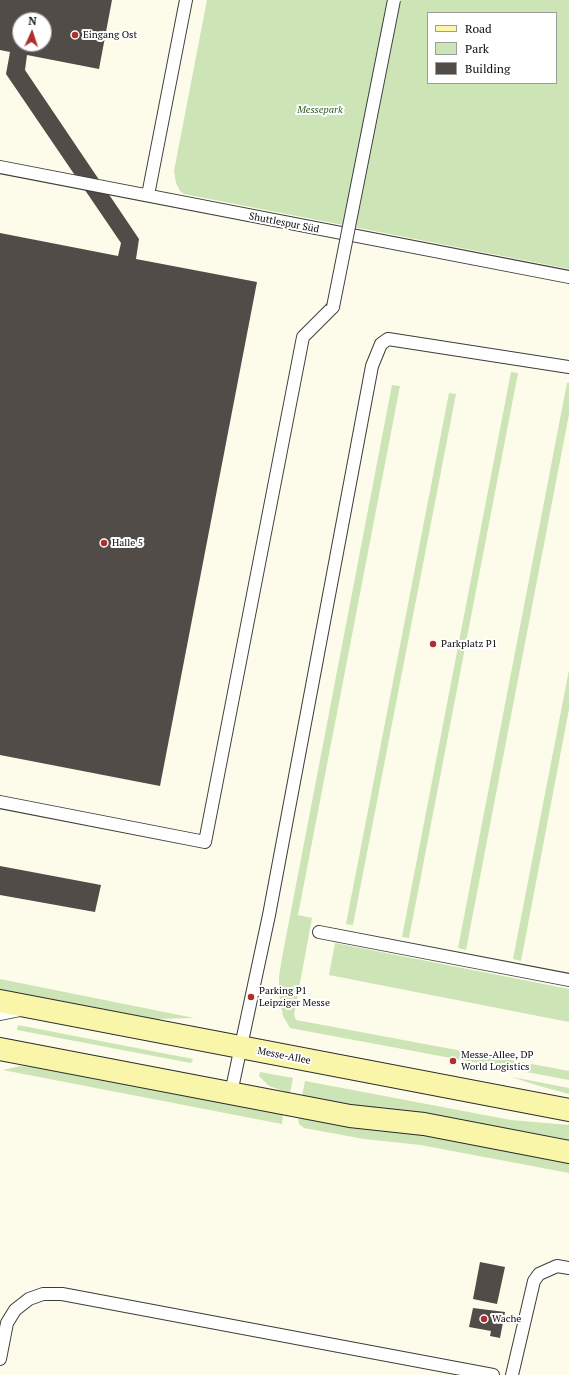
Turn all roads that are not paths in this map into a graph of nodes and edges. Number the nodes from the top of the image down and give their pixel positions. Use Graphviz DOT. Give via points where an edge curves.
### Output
graph roads {
  1 [pos="186,0"];
  2 [pos="394,0"];
  3 [pos="0,167"];
  4 [pos="148,196"];
  5 [pos="569,277"];
  6 [pos="569,367"];
  7 [pos="0,802"];
  8 [pos="319,932"];
  9 [pos="569,980"];
  10 [pos="0,1001"];
  11 [pos="33,1008"];
  12 [pos="0,1014"];
  13 [pos="240,1047"];
  14 [pos="0,1049"];
  15 [pos="231,1093"];
  16 [pos="569,1110"];
  17 [pos="569,1152"];
  18 [pos="569,1268"];
  19 [pos="0,1359"];
  20 [pos="492,1375"];
  21 [pos="512,1375"];
  1 -- 4 [label="lane"];
  2 -- 7 [label="lane, bridge" via="333,307 303,337 205,842"];
  3 -- 4 [label="lane, Shuttlespur Süd"];
  4 -- 5 [label="lane, Shuttlespur Süd"];
  6 -- 13 [label="lane" via="388,339 381,344 372,366 269,915"];
  8 -- 9 [label="lane"];
  10 -- 11 [label="main road, Messe-Allee"];
  11 -- 12 [label="lane"];
  11 -- 13 [label="main road, Messe-Allee"];
  13 -- 15 [label="lane"];
  13 -- 16 [label="main road, Messe-Allee"];
  14 -- 15 [label="main road"];
  15 -- 17 [label="main road" via="350,1116 424,1124"];
  18 -- 21 [label="lane" via="557,1266 539,1274 534,1281"];
  19 -- 20 [label="lane" via="7,1323 15,1310 29,1299 43,1294 62,1294"];
}
